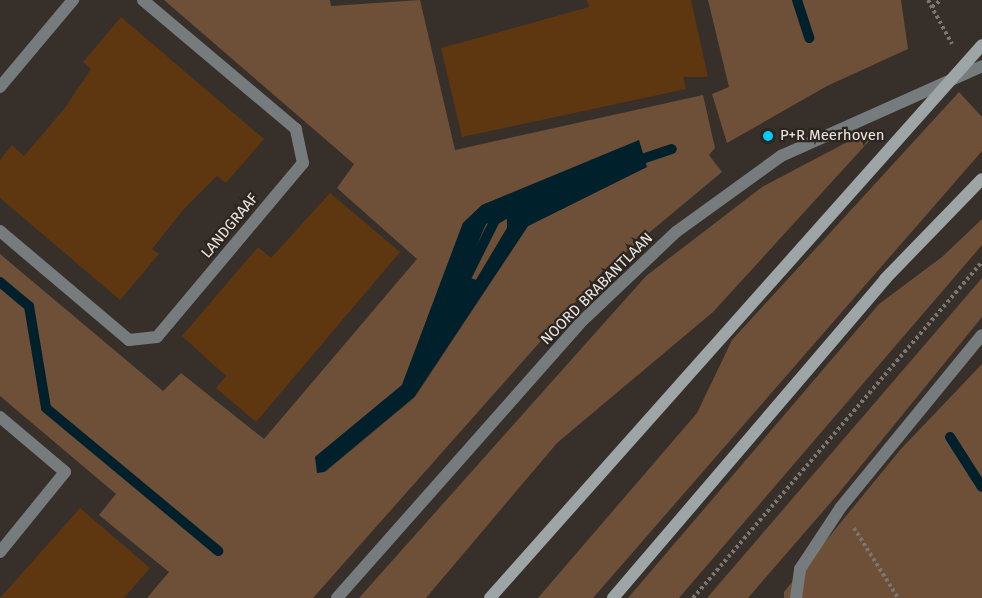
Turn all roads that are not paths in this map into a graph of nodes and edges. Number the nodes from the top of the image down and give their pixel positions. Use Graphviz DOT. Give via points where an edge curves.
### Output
graph roads {
  1 [pos="73,0"];
  2 [pos="143,0"];
  3 [pos="982,45"];
  4 [pos="982,66"];
  5 [pos="942,84"];
  6 [pos="0,87"];
  7 [pos="979,185"];
  8 [pos="0,231"];
  9 [pos="982,335"];
  10 [pos="0,417"];
  11 [pos="0,552"];
  12 [pos="337,598"];
  13 [pos="490,598"];
  14 [pos="613,598"];
  15 [pos="796,598"];
  1 -- 6 [label="street"];
  2 -- 8 [label="street, LANDGRAAF" via="296,129 303,163 157,337 129,340"];
  3 -- 5 [label="main road, NOORD BRABANTLAAN"];
  4 -- 5 [label="street, NOORD BRABANTLAAN"];
  5 -- 12 [label="street, NOORD BRABANTLAAN" via="883,106 781,156 676,232 579,324"];
  5 -- 13 [label="main road, NOORD BRABANTLAAN"];
  7 -- 14 [label="main road" via="885,279"];
  9 -- 15 [label="street" via="841,507 800,569"];
  10 -- 11 [label="street" via="65,472"];
}
